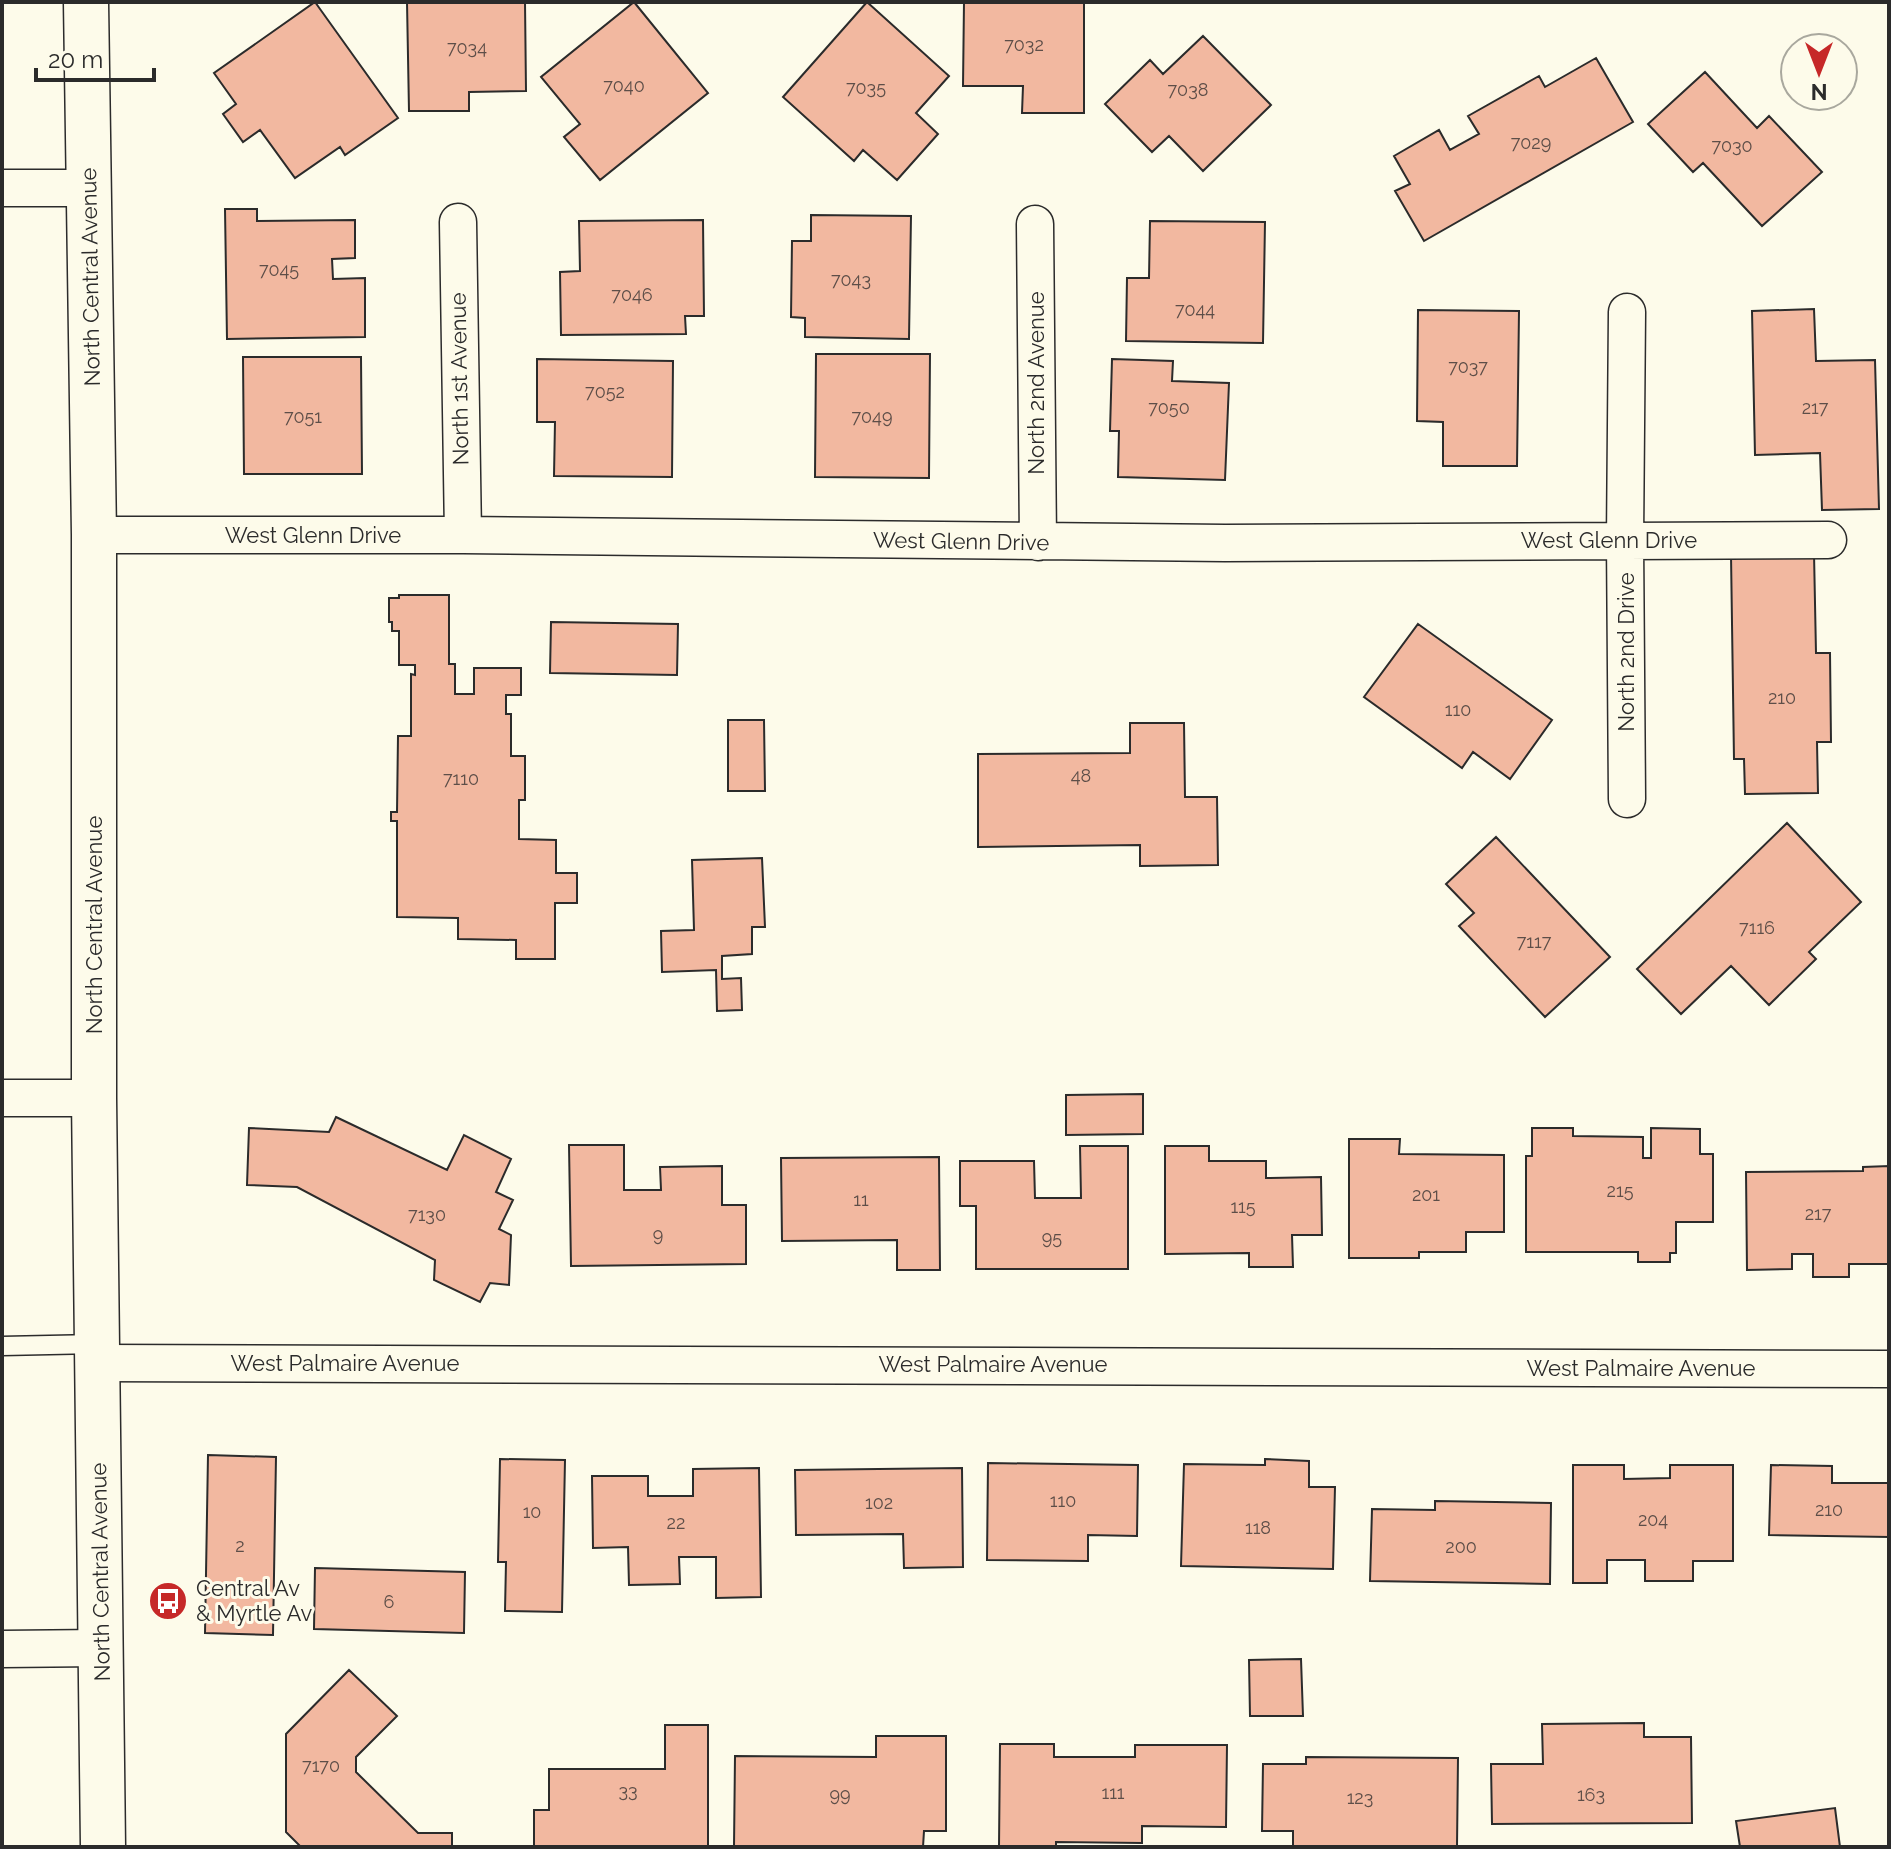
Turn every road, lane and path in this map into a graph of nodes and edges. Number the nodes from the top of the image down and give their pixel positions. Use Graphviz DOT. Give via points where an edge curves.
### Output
graph roads {
  1 [pos="86,2"];
  2 [pos="2,188"];
  3 [pos="89,188"];
  4 [pos="458,222"];
  5 [pos="1035,224"];
  6 [pos="1627,312"];
  7 [pos="94,535"];
  8 [pos="463,535"];
  9 [pos="1625,540"];
  10 [pos="1828,540"];
  11 [pos="1038,542"];
  12 [pos="1627,799"];
  13 [pos="2,1098"];
  14 [pos="94,1098"];
  15 [pos="2,1346"];
  16 [pos="97,1353"];
  17 [pos="1889,1369"];
  18 [pos="101,1648"];
  19 [pos="2,1649"];
  20 [pos="103,1847"];
  1 -- 3 [label="main road, North Central Avenue"];
  2 -- 3 [label="street"];
  3 -- 7 [label="main road, North Central Avenue"];
  4 -- 8 [label="street, North 1st Avenue"];
  5 -- 11 [label="street, North 2nd Avenue"];
  6 -- 9 [label="street, North 2nd Drive"];
  7 -- 8 [label="street, West Glenn Drive"];
  7 -- 14 [label="main road, North Central Avenue"];
  8 -- 11 [label="street, West Glenn Drive"];
  9 -- 10 [label="street, West Glenn Drive"];
  9 -- 11 [label="street, West Glenn Drive"];
  9 -- 12 [label="street, North 2nd Drive"];
  13 -- 14 [label="street"];
  14 -- 16 [label="main road, North Central Avenue"];
  15 -- 16 [label="lane"];
  16 -- 17 [label="street, West Palmaire Avenue"];
  16 -- 18 [label="main road, North Central Avenue"];
  18 -- 19 [label="street"];
  18 -- 20 [label="main road, North Central Avenue"];
}
